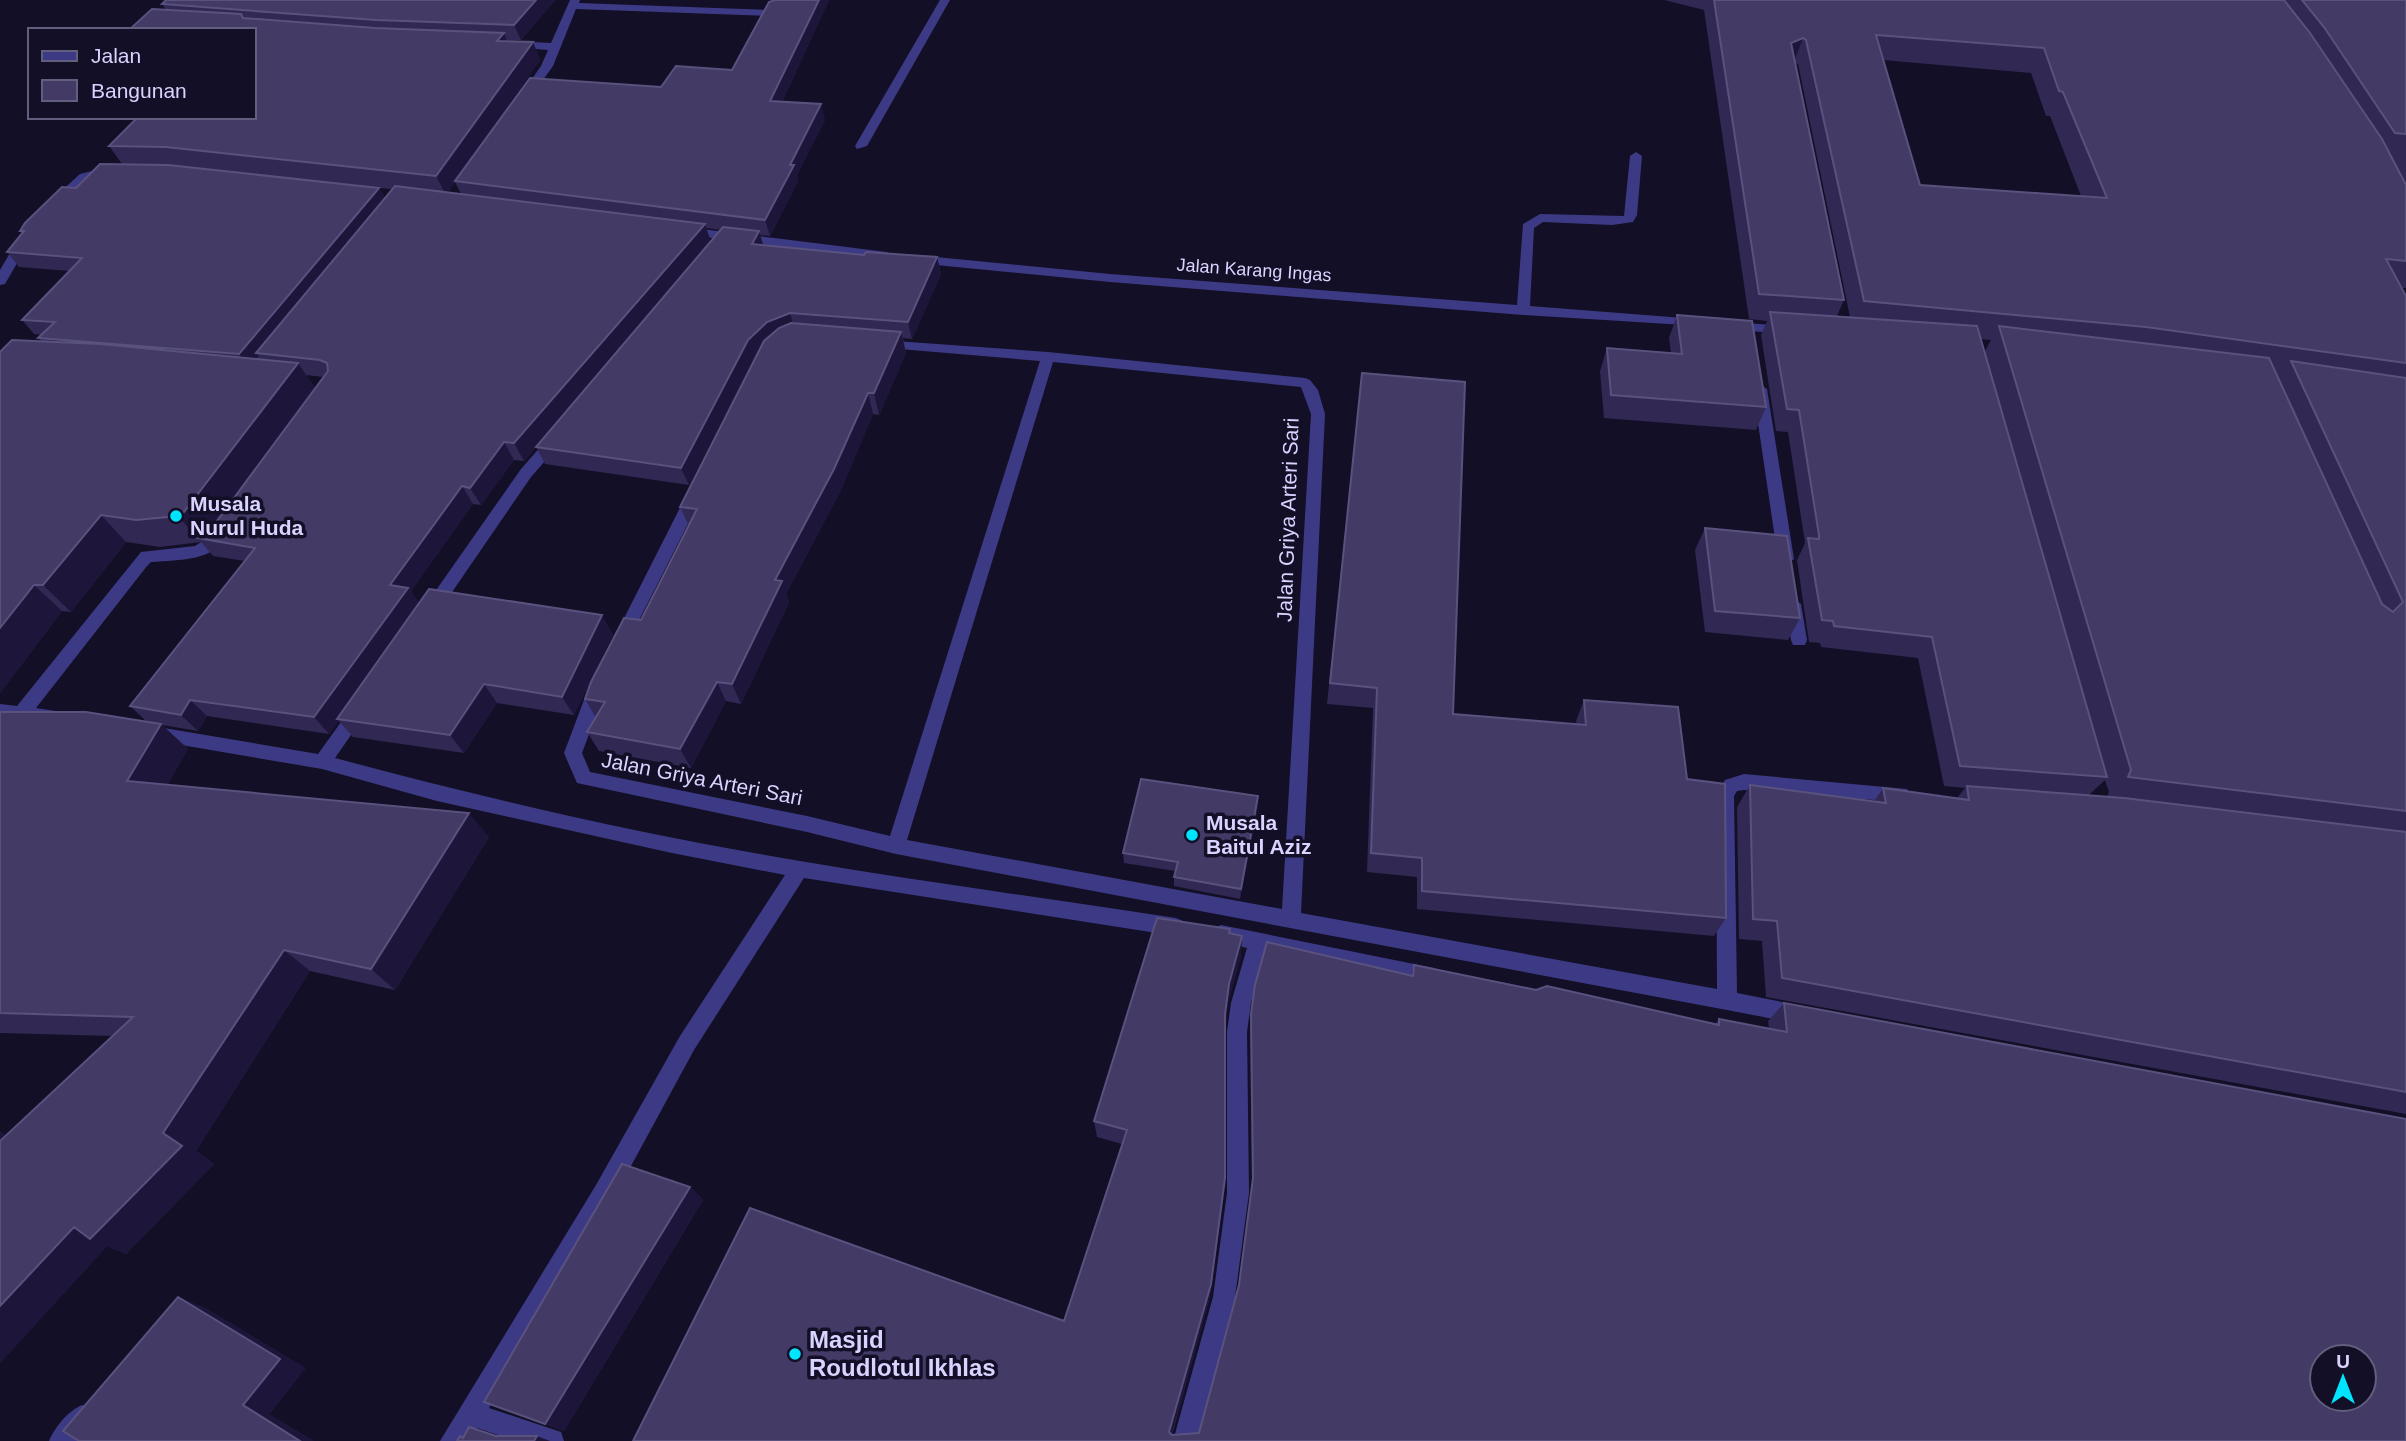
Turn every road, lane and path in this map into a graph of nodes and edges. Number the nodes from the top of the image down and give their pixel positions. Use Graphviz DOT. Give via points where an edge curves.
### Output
graph roads {
  1 [pos="789,0"];
  2 [pos="945,0"];
  3 [pos="573,3"];
  4 [pos="499,44"];
  5 [pos="555,47"];
  6 [pos="515,111"];
  7 [pos="862,146"];
  8 [pos="1636,156"];
  9 [pos="126,172"];
  10 [pos="673,230"];
  11 [pos="0,281"];
  12 [pos="1523,311"];
  13 [pos="1801,331"];
  14 [pos="862,342"];
  15 [pos="1048,356"];
  16 [pos="1756,368"];
  17 [pos="562,431"];
  18 [pos="702,481"];
  19 [pos="230,524"];
  20 [pos="420,625"];
  21 [pos="1799,640"];
  22 [pos="367,699"];
  23 [pos="0,710"];
  24 [pos="22,712"];
  25 [pos="63,718"];
  26 [pos="131,730"];
  27 [pos="322,762"];
  28 [pos="1923,796"];
  29 [pos="896,846"];
  30 [pos="799,869"];
  31 [pos="1291,919"];
  32 [pos="1258,942"];
  33 [pos="1447,980"];
  34 [pos="1727,1001"];
  35 [pos="1822,1019"];
  36 [pos="472,1414"];
  37 [pos="82,1417"];
  38 [pos="61,1441"];
  39 [pos="452,1441"];
  40 [pos="552,1441"];
  41 [pos="1185,1441"];
  1 -- 3 [label="street" via="769,13"];
  2 -- 7 [label="street"];
  3 -- 5 [label="street"];
  4 -- 5 [label="street"];
  5 -- 6 [label="street"];
  8 -- 12 [label="street" via="1628,219 1540,218 1528,227"];
  9 -- 11 [label="street" via="100,171 66,190 40,218"];
  10 -- 12 [label="street, Jalan Karang Ingas" via="722,242"];
  12 -- 13 [label="street, Jalan Karang Ingas" via="1716,325 1751,334"];
  14 -- 15 [label="street, Jalan Griya Arteri Sari"];
  15 -- 29 [label="street"];
  15 -- 31 [label="street, Jalan Griya Arteri Sari" via="1305,383 1311,390 1318,414"];
  16 -- 21 [label="street"];
  17 -- 20 [label="street"];
  18 -- 29 [label="street, Jalan Griya Arteri Sari" via="591,701 573,753 583,778"];
  19 -- 24 [label="street" via="205,551 148,556 141,562"];
  22 -- 27 [label="street"];
  23 -- 24 [label="street"];
  24 -- 25 [label="street"];
  26 -- 27 [label="street"];
  27 -- 30 [label="street" via="450,796"];
  28 -- 34 [label="street" via="1744,782 1731,785 1725,795"];
  29 -- 31 [label="street, Jalan Griya Arteri Sari"];
  30 -- 32 [label="street"];
  30 -- 36 [label="street" via="687,1043"];
  31 -- 34 [label="street, Jalan Griya Arteri Sari"];
  32 -- 33 [label="street"];
  32 -- 41 [label="street" via="1237,1032 1238,1193 1224,1297"];
  34 -- 35 [label="street, Jalan Griya Arteri Sari"];
  36 -- 39 [label="street"];
  36 -- 40 [label="street"];
  37 -- 38 [label="street"];
}
